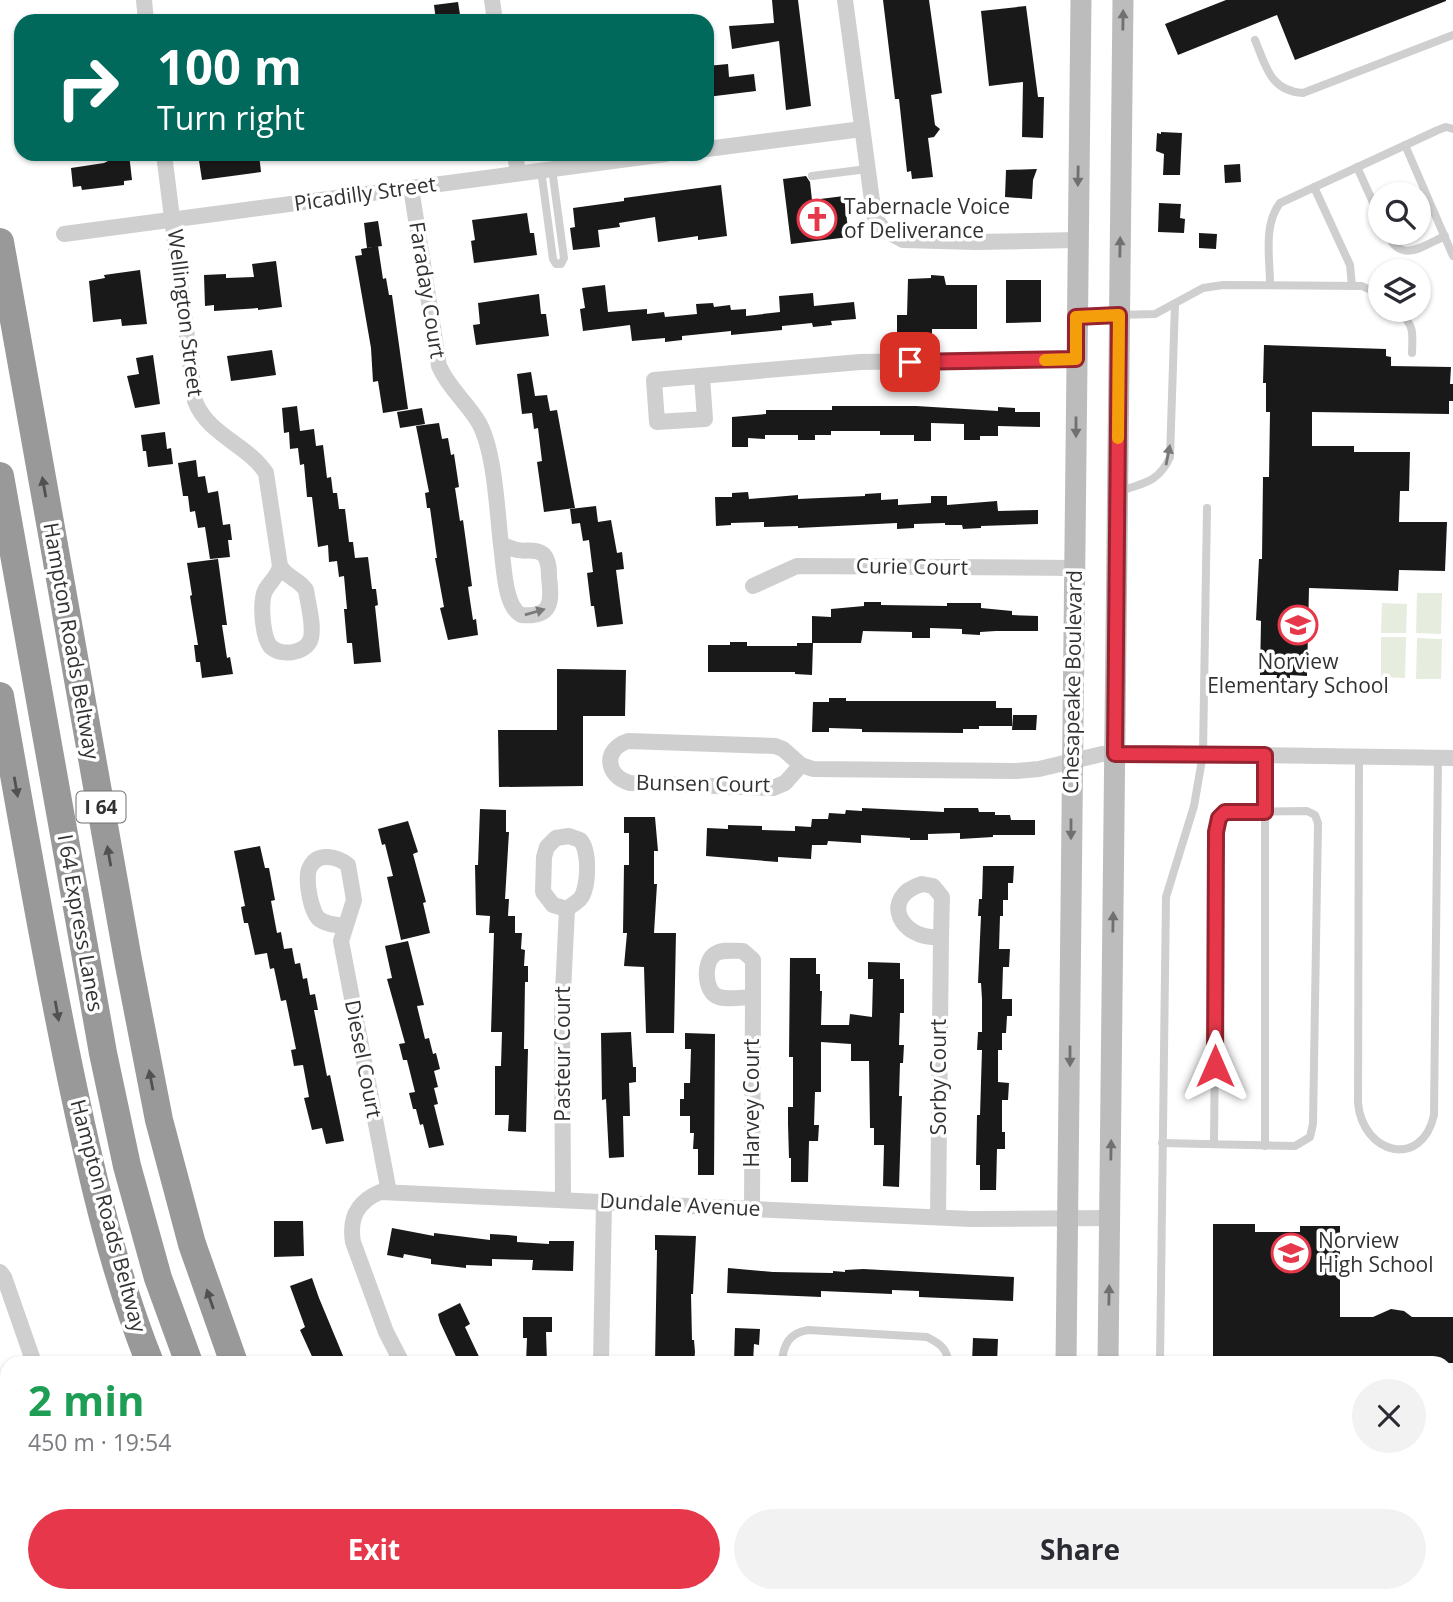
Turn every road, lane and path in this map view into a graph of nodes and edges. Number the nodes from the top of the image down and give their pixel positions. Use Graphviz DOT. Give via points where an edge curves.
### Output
graph roads {
  1 [pos="845,0"];
  2 [pos="1081,0"];
  3 [pos="1123,0"];
  4 [pos="1453,35"];
  5 [pos="1255,40"];
  6 [pos="862,129"];
  7 [pos="1453,129"];
  8 [pos="1405,145"];
  9 [pos="714,148"];
  10 [pos="165,161"];
  11 [pos="516,161"];
  12 [pos="614,161"];
  13 [pos="1357,167"];
  14 [pos="867,169"];
  15 [pos="546,170"];
  16 [pos="518,173"];
  17 [pos="812,176"];
  18 [pos="1314,187"];
  19 [pos="411,188"];
  20 [pos="1368,191"];
  21 [pos="172,219"];
  22 [pos="64,234"];
  23 [pos="1444,236"];
  24 [pos="1077,240"];
  25 [pos="0,242"];
  26 [pos="1431,242"];
  27 [pos="1392,245"];
  28 [pos="1426,245"];
  29 [pos="1453,256"];
  30 [pos="1270,285"];
  31 [pos="1352,286"];
  32 [pos="1368,289"];
  33 [pos="1175,304"];
  34 [pos="1119,315"];
  35 [pos="1076,317"];
  36 [pos="1409,322"];
  37 [pos="1412,353"];
  38 [pos="1076,359"];
  39 [pos="702,377"];
  40 [pos="0,475"];
  41 [pos="1117,492"];
  42 [pos="1207,508"];
  43 [pos="501,544"];
  44 [pos="280,566"];
  45 [pos="1076,568"];
  46 [pos="752,586"];
  47 [pos="0,696"];
  48 [pos="1115,754"];
  49 [pos="1203,754"];
  50 [pos="1265,755"];
  51 [pos="1359,756"];
  52 [pos="1445,758"];
  53 [pos="1072,760"];
  54 [pos="801,765"];
  55 [pos="1265,812"];
  56 [pos="567,909"];
  57 [pos="346,926"];
  58 [pos="941,937"];
  59 [pos="753,997"];
  60 [pos="1162,1143"];
  61 [pos="1214,1144"];
  62 [pos="1265,1146"];
  63 [pos="389,1192"];
  64 [pos="563,1199"];
  65 [pos="604,1201"];
  66 [pos="752,1208"];
  67 [pos="938,1217"];
  68 [pos="1069,1218"];
  69 [pos="1110,1218"];
  70 [pos="0,1272"];
  71 [pos="31,1356"];
  72 [pos="147,1356"];
  73 [pos="187,1356"];
  74 [pos="231,1356"];
  75 [pos="398,1356"];
  76 [pos="601,1356"];
  77 [pos="783,1356"];
  78 [pos="946,1356"];
  79 [pos="1066,1356"];
  80 [pos="1108,1356"];
  81 [pos="1160,1356"];
  1 -- 6 [label="street"];
  2 -- 24 [label="main road, Chesapeake Boulevard, one-way"];
  34 -- 3 [label="main road, Chesapeake Boulevard, one-way"];
  4 -- 5 [label="lane" via="1303,93 1275,82"];
  6 -- 9 [label="street"];
  6 -- 14 [label="street"];
  7 -- 8 [label="lane" via="1446,127"];
  8 -- 13 [label="lane"];
  8 -- 23 [label="lane"];
  10 -- 21 [label="street, Wellington Street"];
  11 -- 16 [label="street"];
  12 -- 15 [label="street, Picadilly Street"];
  13 -- 18 [label="lane"];
  13 -- 20 [label="lane"];
  14 -- 17 [label="lane"];
  14 -- 24 [label="street" via="875,218 884,230 903,240"];
  15 -- 15 [label="lane" via="553,259 561,264 564,258"];
  15 -- 16 [label="street, Picadilly Street"];
  16 -- 19 [label="street, Picadilly Street"];
  18 -- 30 [label="lane" via="1280,203 1272,213"];
  18 -- 31 [label="lane" via="1350,265"];
  19 -- 21 [label="street, Picadilly Street"];
  19 -- 43 [label="street, Faraday Court" via="439,366 446,382 470,408 488,445"];
  21 -- 22 [label="street, Picadilly Street"];
  21 -- 44 [label="street, Wellington Street" via="195,401 207,422 258,462 266,474"];
  23 -- 26 [label="lane"];
  23 -- 29 [label="lane"];
  24 -- 35 [label="main road, Chesapeake Boulevard"];
  74 -- 25 [label="highway, Hampton Roads Beltway / I 64, one-way" via="192,1244 159,1120"];
  27 -- 28 [label="lane" via="1414,251"];
  30 -- 31 [label="lane"];
  30 -- 33 [label="lane" via="1203,288"];
  31 -- 32 [label="lane"];
  33 -- 34 [label="lane" via="1155,314"];
  41 -- 33 [label="lane, one-way" via="1158,477 1170,457"];
  34 -- 35 [label="lane"];
  34 -- 41 [label="main road, Chesapeake Boulevard"];
  35 -- 38 [label="main road, Chesapeake Boulevard"];
  36 -- 37 [label="lane"];
  38 -- 39 [label="street" via="860,362"];
  38 -- 45 [label="main road, Chesapeake Boulevard, one-way"];
  40 -- 73 [label="highway, I 64 Express Lanes" via="105,1065 155,1266"];
  41 -- 48 [label="main road, Chesapeake Boulevard"];
  42 -- 49 [label="lane"];
  43 -- 43 [label="street, Faraday Court, one-way" via="514,612 544,612 552,598 548,561 538,551 518,551"];
  44 -- 44 [label="street" via="262,600 266,638 276,650 290,653 301,650 312,636 306,590"];
  45 -- 46 [label="street, Curie Court" via="797,566"];
  45 -- 53 [label="main road, Chesapeake Boulevard"];
  47 -- 72 [label="highway, Hampton Roads Beltway, one-way" via="84,1139 130,1311"];
  48 -- 49 [label="street, Bunsen Court"];
  48 -- 53 [label="street, Bunsen Court"];
  69 -- 48 [label="main road, Chesapeake Boulevard, one-way"];
  49 -- 50 [label="street, Bunsen Court"];
  49 -- 60 [label="lane" via="1194,807 1166,898"];
  50 -- 51 [label="street, Bunsen Court"];
  50 -- 55 [label="lane"];
  51 -- 52 [label="street, Bunsen Court"];
  51 -- 52 [label="lane" via="1359,1116 1376,1142 1393,1150 1409,1148 1423,1139 1431,1130 1434,1115"];
  53 -- 54 [label="street, Bunsen Court" via="1016,771 813,769"];
  53 -- 68 [label="main road, Chesapeake Boulevard, one-way"];
  54 -- 54 [label="street, Bunsen Court" via="775,746 628,740 613,750 609,759 612,772 630,783 760,788 785,783"];
  55 -- 61 [label="lane" via="1225,812 1216,832"];
  55 -- 62 [label="lane"];
  55 -- 62 [label="lane" via="1307,811 1318,823 1313,1124 1304,1143"];
  56 -- 64 [label="street, Pasteur Court" via="562,1012"];
  57 -- 63 [label="street, Diesel Court" via="341,941"];
  58 -- 67 [label="street, Sorby Court"];
  59 -- 66 [label="street, Harvey Court"];
  60 -- 61 [label="lane"];
  60 -- 81 [label="lane"];
  61 -- 62 [label="lane"];
  63 -- 64 [label="street, Dundale Avenue"];
  63 -- 75 [label="street, Dundale Avenue" via="368,1197 353,1217 351,1230"];
  64 -- 65 [label="street, Dundale Avenue"];
  65 -- 66 [label="street, Dundale Avenue"];
  65 -- 76 [label="street"];
  66 -- 67 [label="street, Dundale Avenue"];
  67 -- 68 [label="street, Dundale Avenue"];
  68 -- 69 [label="street, Dundale Avenue"];
  68 -- 79 [label="main road, Chesapeake Boulevard"];
  80 -- 69 [label="main road, Chesapeake Boulevard, one-way"];
  70 -- 71 [label="street"];
  77 -- 78 [label="lane" via="792,1335 808,1330 927,1337 939,1342"];
}
